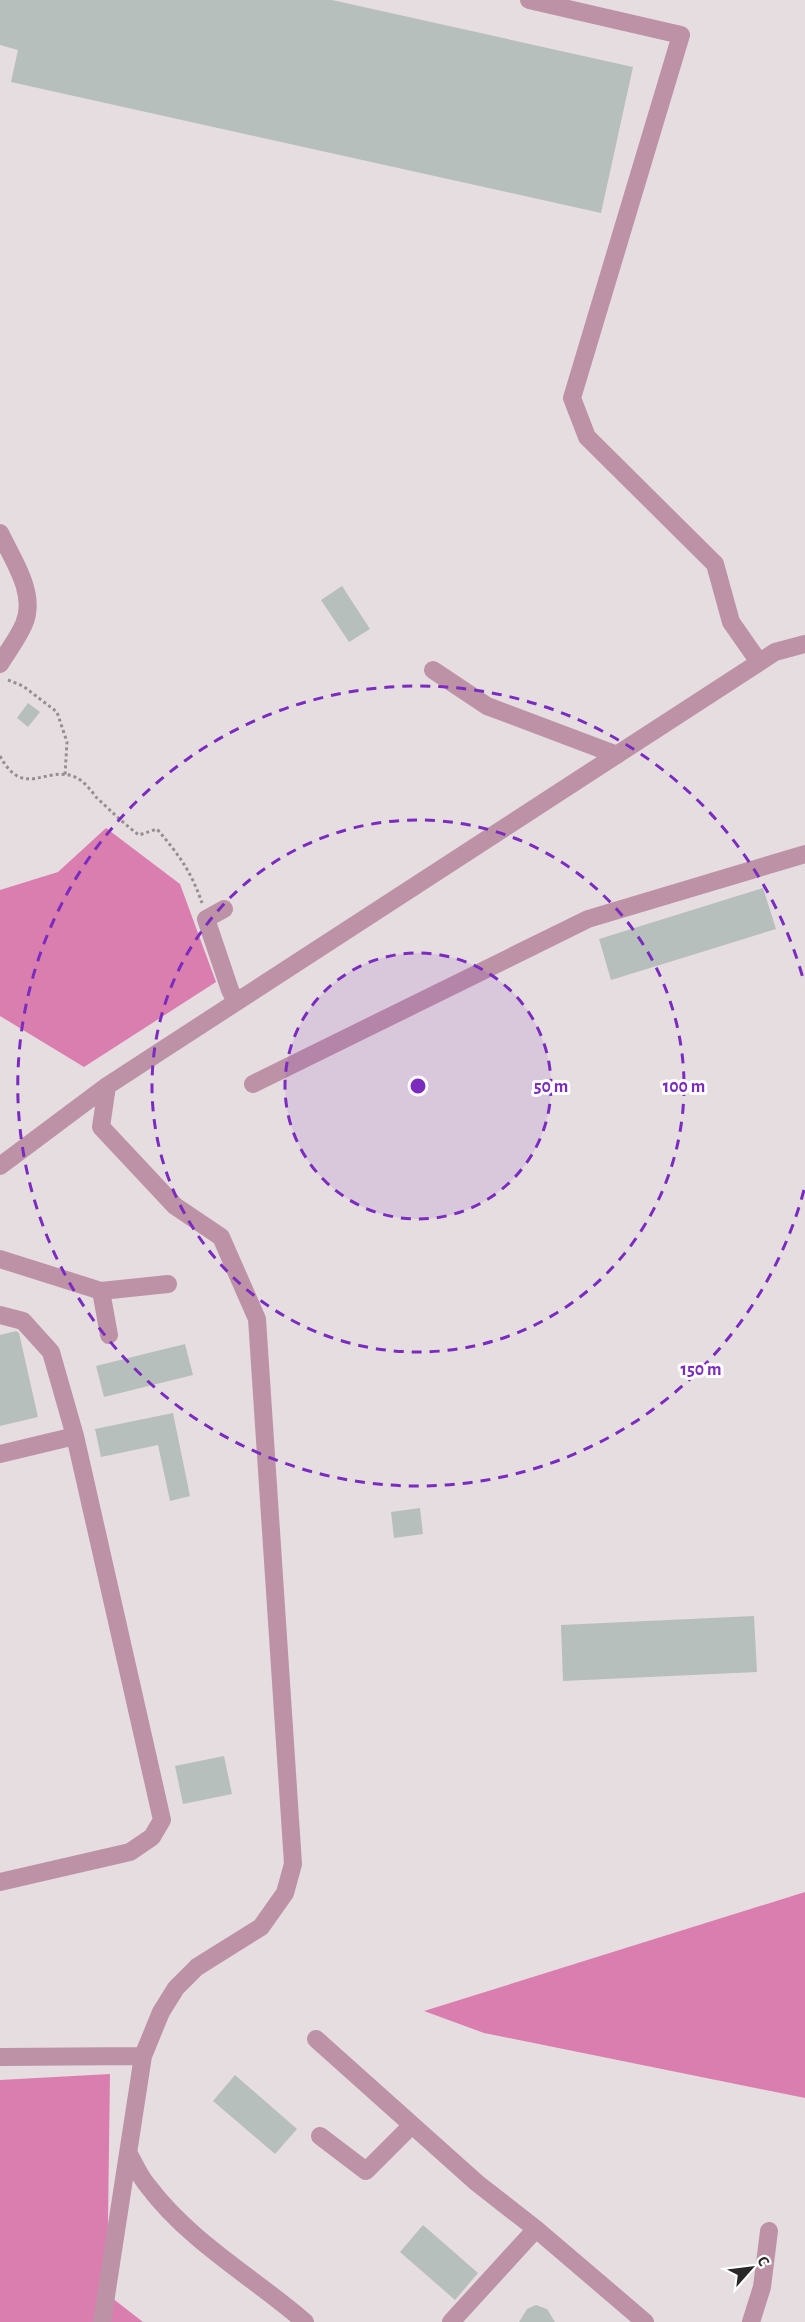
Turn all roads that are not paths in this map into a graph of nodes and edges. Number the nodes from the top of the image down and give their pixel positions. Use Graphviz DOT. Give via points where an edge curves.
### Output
graph roads {
  1 [pos="529,0"];
  2 [pos="0,533"];
  3 [pos="805,644"];
  4 [pos="759,662"];
  5 [pos="0,664"];
  6 [pos="433,670"];
  7 [pos="617,755"];
  8 [pos="805,854"];
  9 [pos="224,909"];
  10 [pos="236,1002"];
  11 [pos="253,1084"];
  12 [pos="107,1086"];
  13 [pos="0,1166"];
  14 [pos="0,1259"];
  15 [pos="168,1284"];
  16 [pos="101,1291"];
  17 [pos="0,1315"];
  18 [pos="109,1335"];
  19 [pos="75,1436"];
  20 [pos="0,1454"];
  21 [pos="0,1882"];
  22 [pos="316,2039"];
  23 [pos="143,2056"];
  24 [pos="0,2057"];
  25 [pos="411,2126"];
  26 [pos="320,2136"];
  27 [pos="129,2154"];
  28 [pos="536,2229"];
  29 [pos="770,2230"];
  30 [pos="102,2322"];
  31 [pos="305,2322"];
  32 [pos="451,2322"];
  33 [pos="645,2322"];
  34 [pos="751,2322"];
  1 -- 4 [label="street" via="681,34 572,398 587,437 715,564 731,622"];
  2 -- 5 [label="street" via="21,576 29,604 24,624"];
  3 -- 4 [label="street" via="775,652"];
  4 -- 7 [label="street"];
  6 -- 7 [label="street" via="487,706"];
  7 -- 10 [label="street"];
  8 -- 11 [label="street" via="588,919"];
  9 -- 10 [label="street" via="206,919"];
  10 -- 12 [label="street"];
  12 -- 13 [label="street"];
  12 -- 23 [label="street" via="101,1127 175,1206 221,1237 257,1319 293,1864 285,1893 261,1927 197,1967 176,1988 161,2012"];
  14 -- 16 [label="street"];
  15 -- 16 [label="street"];
  16 -- 18 [label="street"];
  17 -- 19 [label="street" via="23,1321 51,1352"];
  19 -- 20 [label="street"];
  19 -- 21 [label="street" via="162,1820 152,1837 130,1852"];
  22 -- 25 [label="street"];
  23 -- 24 [label="street"];
  23 -- 27 [label="street"];
  25 -- 26 [label="street" via="366,2171"];
  25 -- 28 [label="street"];
  27 -- 30 [label="street"];
  27 -- 31 [label="street" via="146,2185 172,2215"];
  28 -- 32 [label="street"];
  28 -- 33 [label="street"];
  29 -- 34 [label="street" via="762,2287"];
}
